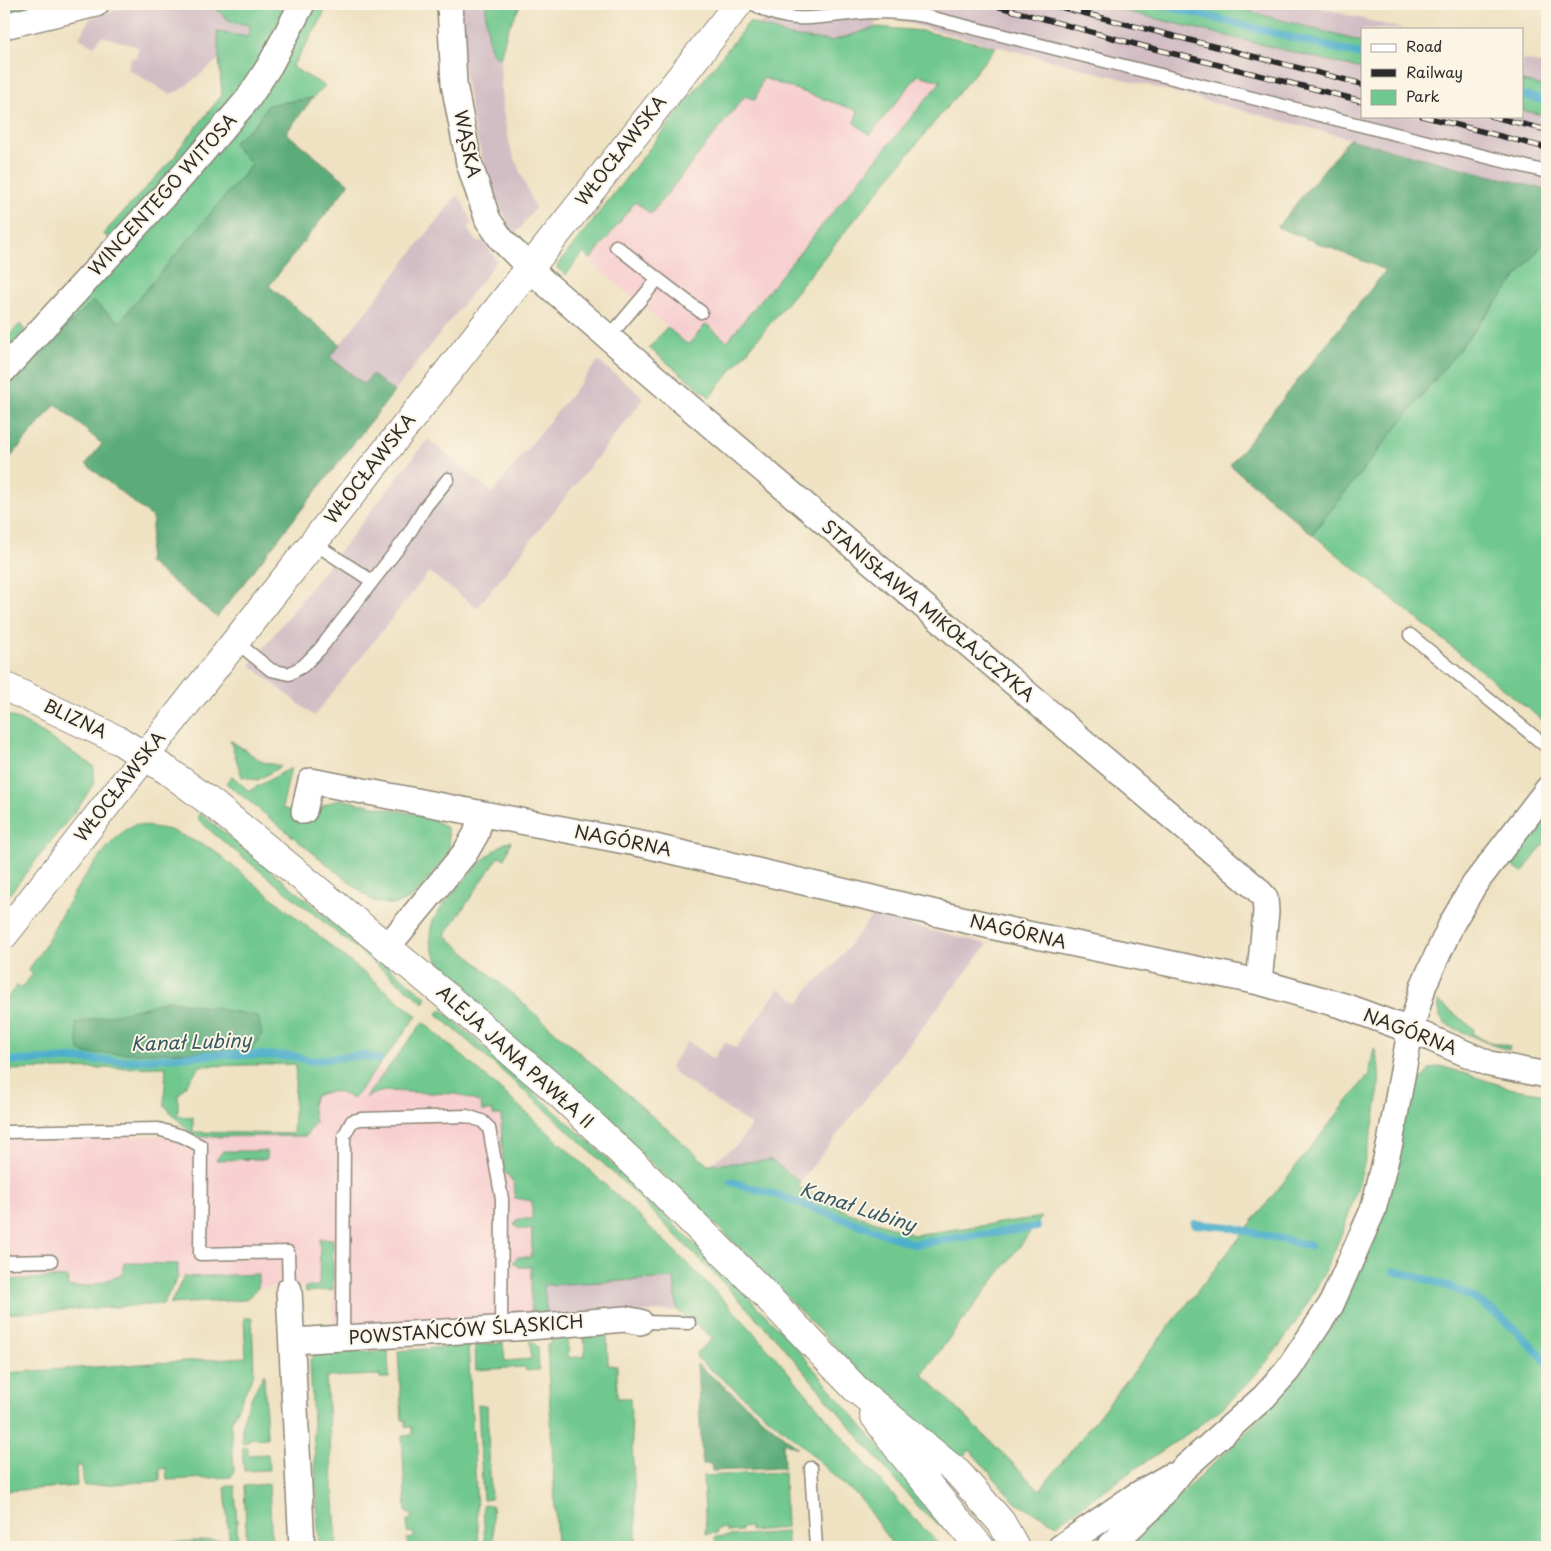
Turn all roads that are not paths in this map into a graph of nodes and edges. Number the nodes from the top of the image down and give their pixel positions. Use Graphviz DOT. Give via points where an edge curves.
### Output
graph roads {
  1 [pos="96,4"];
  2 [pos="302,4"];
  3 [pos="450,4"];
  4 [pos="738,4"];
  5 [pos="754,4"];
  6 [pos="4,26"];
  7 [pos="1547,172"];
  8 [pos="616,246"];
  9 [pos="529,267"];
  10 [pos="658,279"];
  11 [pos="701,312"];
  12 [pos="609,337"];
  13 [pos="4,370"];
  14 [pos="448,479"];
  15 [pos="312,542"];
  16 [pos="372,581"];
  17 [pos="1410,635"];
  18 [pos="235,641"];
  19 [pos="4,686"];
  20 [pos="1547,747"];
  21 [pos="145,756"];
  22 [pos="1547,790"];
  23 [pos="304,811"];
  24 [pos="481,814"];
  25 [pos="4,935"];
  26 [pos="388,946"];
  27 [pos="1259,982"];
  28 [pos="1410,1032"];
  29 [pos="1547,1076"];
  30 [pos="4,1132"];
  31 [pos="51,1261"];
  32 [pos="4,1262"];
  33 [pos="289,1290"];
  34 [pos="640,1322"];
  35 [pos="689,1323"];
  36 [pos="501,1329"];
  37 [pos="343,1338"];
  38 [pos="292,1340"];
  39 [pos="856,1389"];
  40 [pos="810,1468"];
  41 [pos="1183,1469"];
  42 [pos="302,1547"];
  43 [pos="816,1547"];
  44 [pos="980,1547"];
  45 [pos="1015,1547"];
  46 [pos="1062,1547"];
  47 [pos="1109,1547"];
  1 -- 6 [label="street"];
  2 -- 13 [label="street, WINCENTEGO WITOSA" via="248,99 184,174"];
  3 -- 9 [label="street, WĄSKA" via="454,84 479,196 488,220 502,240"];
  4 -- 9 [label="street, WŁOCŁAWSKA"];
  5 -- 7 [label="lane" via="795,20 870,12 925,16"];
  8 -- 10 [label="lane"];
  9 -- 12 [label="street, STANISŁAWA MIKOŁAJCZYKA"];
  9 -- 15 [label="street, WŁOCŁAWSKA"];
  10 -- 11 [label="lane"];
  10 -- 12 [label="lane"];
  12 -- 27 [label="street, STANISŁAWA MIKOŁAJCZYKA" via="1257,889 1265,898 1266,912"];
  14 -- 16 [label="lane"];
  15 -- 16 [label="lane"];
  15 -- 18 [label="street, WŁOCŁAWSKA"];
  16 -- 18 [label="lane" via="320,649 303,666 289,674 270,670"];
  17 -- 20 [label="lane"];
  18 -- 21 [label="street, WŁOCŁAWSKA"];
  19 -- 21 [label="street, BLIZNA"];
  21 -- 25 [label="street, WŁOCŁAWSKA"];
  21 -- 26 [label="street, ALEJA JANA PAWŁA II" via="214,805"];
  22 -- 28 [label="street" via="1474,885 1452,923 1424,984"];
  23 -- 24 [label="street, NAGÓRNA" via="312,782"];
  24 -- 26 [label="street" via="476,834 466,853"];
  24 -- 27 [label="street, NAGÓRNA" via="646,845 1008,930"];
  26 -- 39 [label="street, ALEJA JANA PAWŁA II" via="552,1087 616,1147 758,1286"];
  27 -- 28 [label="street, NAGÓRNA" via="1335,1003"];
  28 -- 29 [label="street, NAGÓRNA" via="1490,1064"];
  28 -- 41 [label="street" via="1390,1143 1373,1210 1332,1305 1300,1354 1264,1397"];
  30 -- 33 [label="lane" via="147,1128 182,1136 201,1146 200,1254 288,1252"];
  31 -- 32 [label="lane"];
  33 -- 38 [label="street"];
  34 -- 35 [label="lane"];
  34 -- 36 [label="street, POWSTAŃCÓW ŚLĄSKICH" via="625,1319"];
  36 -- 37 [label="street, POWSTAŃCÓW ŚLĄSKICH"];
  36 -- 37 [label="lane" via="502,1199 489,1128 482,1121 467,1116 361,1119 352,1121 344,1136"];
  37 -- 38 [label="street, POWSTAŃCÓW ŚLĄSKICH"];
  38 -- 42 [label="street"];
  39 -- 44 [label="street, ALEJA JANA PAWŁA II" via="900,1451"];
  39 -- 45 [label="street, ALEJA JANA PAWŁA II" via="958,1473 1001,1522"];
  40 -- 43 [label="lane"];
  41 -- 46 [label="street" via="1136,1496"];
  41 -- 47 [label="street" via="1150,1510"];
}
